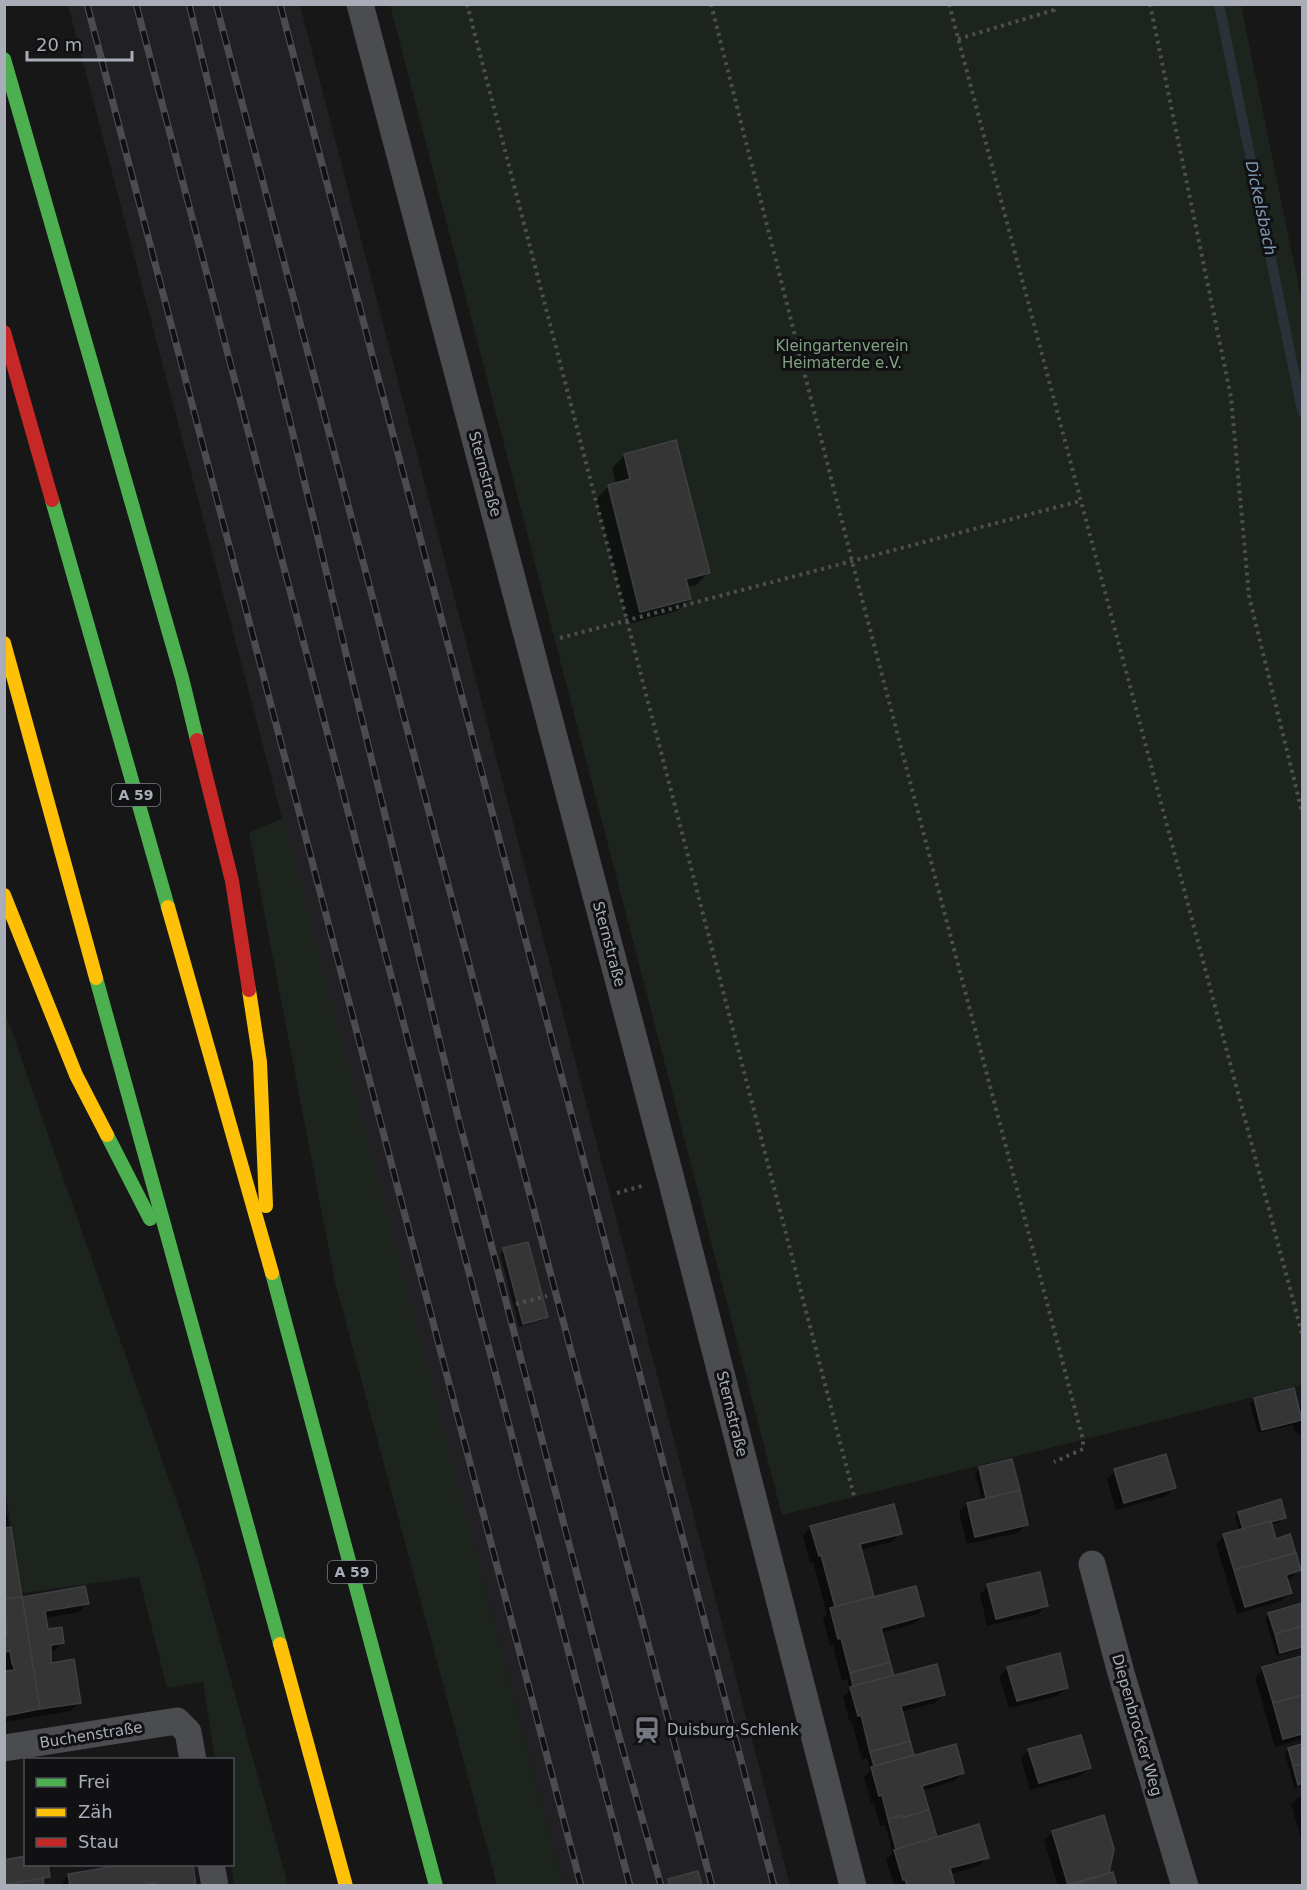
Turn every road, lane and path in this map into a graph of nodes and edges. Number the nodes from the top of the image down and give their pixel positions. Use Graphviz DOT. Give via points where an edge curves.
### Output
graph roads {
  1 [pos="360,4"];
  2 [pos="467,4"];
  3 [pos="711,4"];
  4 [pos="949,4"];
  5 [pos="1053,4"];
  6 [pos="1150,4"];
  7 [pos="958,39"];
  8 [pos="4,59"];
  9 [pos="4,332"];
  10 [pos="1080,501"];
  11 [pos="852,561"];
  12 [pos="627,620"];
  13 [pos="554,639"];
  14 [pos="4,643"];
  15 [pos="1302,812"];
  16 [pos="4,895"];
  17 [pos="268,1258"];
  18 [pos="182,1282"];
  19 [pos="547,1296"];
  20 [pos="516,1304"];
  21 [pos="1302,1334"];
  22 [pos="1054,1462"];
  23 [pos="854,1496"];
  24 [pos="1092,1563"];
  25 [pos="4,1748"];
  26 [pos="193,1758"];
  27 [pos="211,1866"];
  28 [pos="215,1886"];
  29 [pos="346,1886"];
  30 [pos="436,1886"];
  31 [pos="853,1886"];
  32 [pos="1185,1886"];
  1 -- 31 [label="street, Sternstraße" via="671,1179"];
  2 -- 12 [label="path"];
  3 -- 11 [label="path"];
  4 -- 7 [label="path"];
  5 -- 7 [label="path" via="1054,10"];
  6 -- 15 [label="path" via="1231,397 1249,596"];
  7 -- 10 [label="path"];
  8 -- 17 [label="highway" via="182,678 232,880 260,1062"];
  9 -- 17 [label="highway, A 59"];
  10 -- 11 [label="path"];
  10 -- 21 [label="path"];
  11 -- 12 [label="path"];
  11 -- 22 [label="path" via="1083,1440 1083,1449"];
  12 -- 13 [label="path"];
  12 -- 23 [label="path"];
  14 -- 18 [label="highway"];
  16 -- 18 [label="highway" via="76,1075"];
  17 -- 30 [label="highway, A 59"];
  18 -- 29 [label="highway"];
  19 -- 20 [label="path"];
  24 -- 32 [label="street, Diepenbrocker Weg"];
  25 -- 26 [label="street, Buchenstraße" via="177,1721 188,1732"];
  27 -- 28 [label="street"];
}
